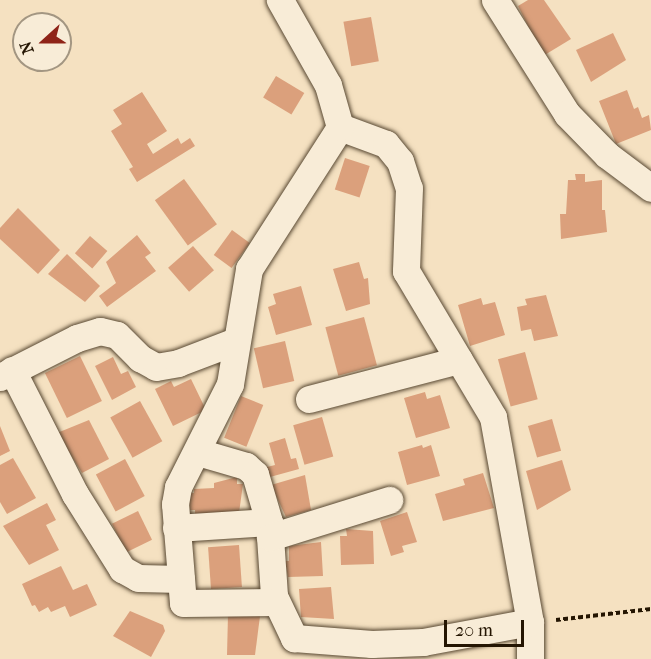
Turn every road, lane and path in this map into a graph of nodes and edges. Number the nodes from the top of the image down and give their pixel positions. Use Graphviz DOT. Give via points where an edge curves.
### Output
graph roads {
  1 [pos="280,0"];
  2 [pos="495,0"];
  3 [pos="340,126"];
  4 [pos="651,188"];
  5 [pos="236,341"];
  6 [pos="459,360"];
  7 [pos="6,373"];
  8 [pos="309,399"];
  9 [pos="198,452"];
  10 [pos="389,500"];
  11 [pos="176,528"];
  12 [pos="269,530"];
  13 [pos="181,579"];
  14 [pos="276,602"];
  15 [pos="651,609"];
  16 [pos="530,622"];
  17 [pos="292,649"];
  18 [pos="372,652"];
  19 [pos="530,659"];
  1 -- 3 [label="street" via="328,86"];
  2 -- 4 [label="street" via="567,114 606,155"];
  3 -- 5 [label="street" via="249,269"];
  3 -- 6 [label="street" via="386,144 400,161 409,188 406,271"];
  5 -- 7 [label="street" via="156,367 140,358 117,335 100,331"];
  5 -- 9 [label="street" via="230,384"];
  6 -- 8 [label="street"];
  6 -- 16 [label="street" via="492,417"];
  7 -- 13 [label="street" via="122,569 138,578"];
  9 -- 11 [label="street" via="178,487"];
  9 -- 12 [label="street" via="246,466 255,474"];
  10 -- 12 [label="street"];
  11 -- 12 [label="street"];
  11 -- 13 [label="street"];
  12 -- 14 [label="street"];
  13 -- 14 [label="street" via="183,603"];
  14 -- 17 [label="street"];
  15 -- 16 [label="path"];
  16 -- 18 [label="street"];
  16 -- 19 [label="street"];
  17 -- 18 [label="street"];
}
